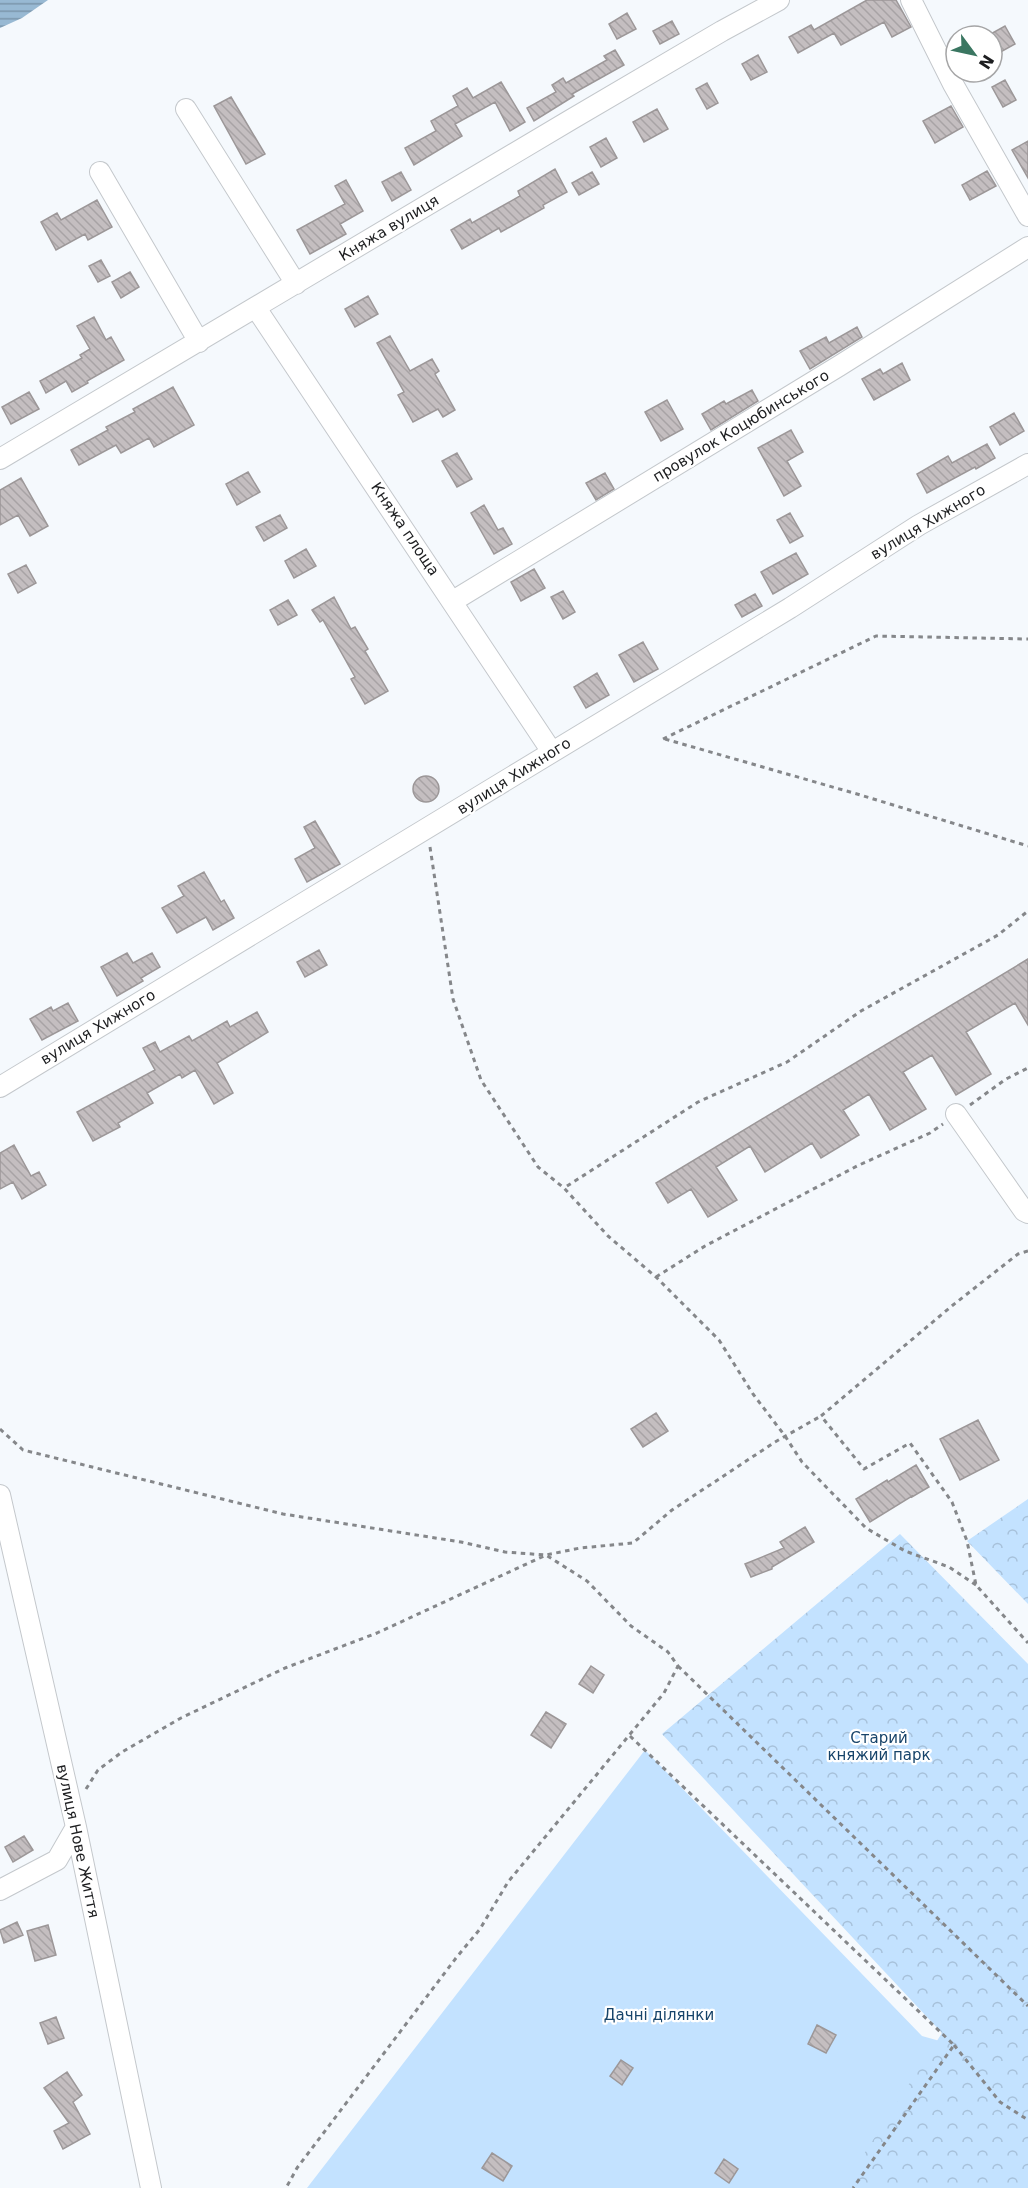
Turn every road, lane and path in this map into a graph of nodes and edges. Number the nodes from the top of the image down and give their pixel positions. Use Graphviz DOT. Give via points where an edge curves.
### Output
graph roads {
  1 [pos="779,0"];
  2 [pos="910,0"];
  3 [pos="186,109"];
  4 [pos="100,172"];
  5 [pos="1028,216"];
  6 [pos="1028,247"];
  7 [pos="297,284"];
  8 [pos="256,308"];
  9 [pos="199,342"];
  10 [pos="0,459"];
  11 [pos="1028,464"];
  12 [pos="453,601"];
  13 [pos="1028,639"];
  14 [pos="552,752"];
  15 [pos="428,829"];
  16 [pos="1028,846"];
  17 [pos="1028,911"];
  18 [pos="1028,1068"];
  19 [pos="0,1088"];
  20 [pos="956,1114"];
  21 [pos="564,1188"];
  22 [pos="1028,1213"];
  23 [pos="1028,1251"];
  24 [pos="656,1277"];
  25 [pos="821,1416"];
  26 [pos="0,1429"];
  27 [pos="785,1436"];
  28 [pos="0,1495"];
  29 [pos="546,1555"];
  30 [pos="976,1585"];
  31 [pos="1028,1643"];
  32 [pos="678,1666"];
  33 [pos="630,1736"];
  34 [pos="81,1797"];
  35 [pos="76,1827"];
  36 [pos="0,1890"];
  37 [pos="1028,2006"];
  38 [pos="954,2045"];
  39 [pos="1028,2120"];
  40 [pos="151,2188"];
  41 [pos="286,2188"];
  42 [pos="853,2188"];
  1 -- 7 [label="street, Княжа вулиця"];
  2 -- 5 [label="street"];
  3 -- 7 [label="street"];
  4 -- 9 [label="street"];
  6 -- 12 [label="street, провулок Коцюбинського"];
  7 -- 8 [label="street, Княжа вулиця"];
  8 -- 9 [label="street, Княжа вулиця"];
  8 -- 12 [label="street, Княжа площа"];
  9 -- 10 [label="street, Княжа вулиця"];
  11 -- 14 [label="street, вулиця Хижного" via="919,525"];
  12 -- 14 [label="street, Княжа площа"];
  13 -- 16 [label="path" via="876,636 663,739"];
  14 -- 15 [label="street, вулиця Хижного"];
  15 -- 19 [label="street, вулиця Хижного"];
  15 -- 21 [label="path" via="453,999 481,1080 538,1167"];
  17 -- 21 [label="path" via="998,935 861,1011 788,1062 698,1102"];
  18 -- 20 [label="path"];
  20 -- 22 [label="street"];
  20 -- 24 [label="path" via="930,1133 705,1246"];
  21 -- 24 [label="path" via="608,1236"];
  23 -- 25 [label="path" via="1018,1254 953,1305"];
  24 -- 27 [label="path" via="719,1340"];
  25 -- 27 [label="path"];
  25 -- 30 [label="path" via="864,1469 910,1443 952,1502 967,1541"];
  26 -- 29 [label="path" via="23,1450 283,1514 505,1552"];
  27 -- 29 [label="path" via="672,1510 633,1543"];
  27 -- 30 [label="path" via="802,1462 866,1528 905,1551 949,1567"];
  28 -- 35 [label="street, вулиця Нове Життя"];
  29 -- 32 [label="path" via="587,1581 631,1626 668,1652"];
  29 -- 34 [label="path" via="377,1633 285,1668 181,1719 98,1770"];
  30 -- 31 [label="path"];
  32 -- 33 [label="path" via="664,1693"];
  32 -- 37 [label="path"];
  33 -- 38 [label="path"];
  33 -- 41 [label="path" via="508,1882 480,1929 304,2158"];
  35 -- 36 [label="street" via="57,1860"];
  35 -- 40 [label="street, вулиця Нове Життя"];
  38 -- 39 [label="path" via="1000,2102"];
  38 -- 42 [label="path"];
}
